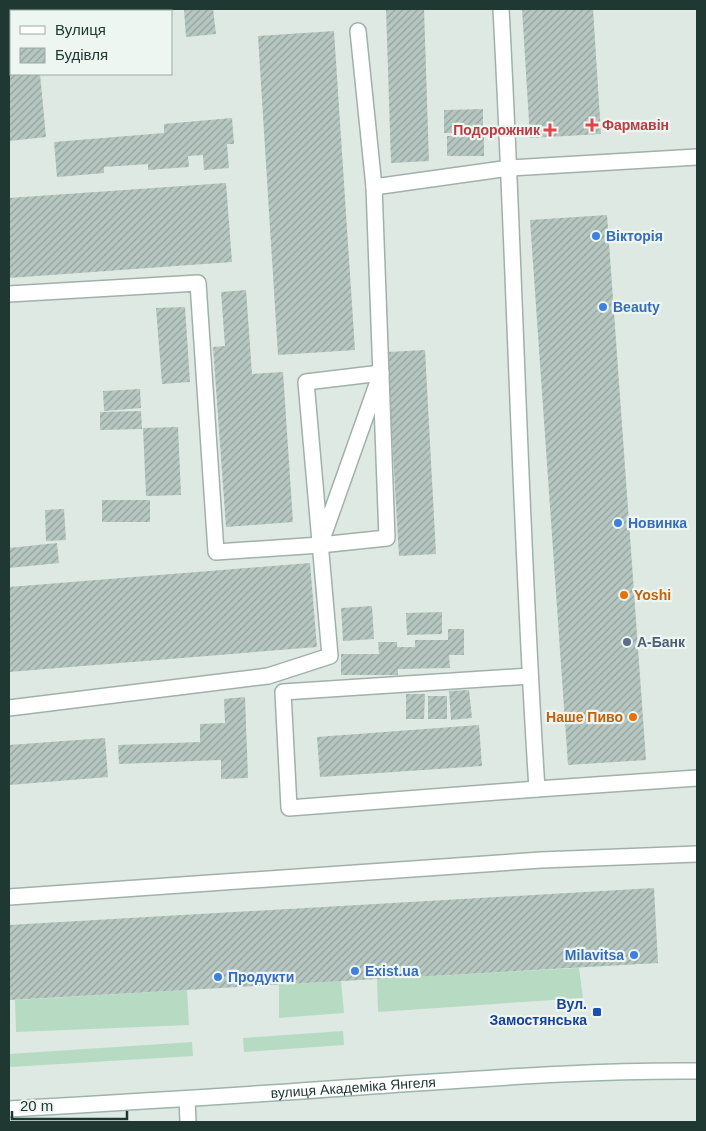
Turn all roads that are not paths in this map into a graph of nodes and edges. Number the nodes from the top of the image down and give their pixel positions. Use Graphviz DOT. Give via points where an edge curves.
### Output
graph roads {
  1 [pos="501,9"];
  2 [pos="358,30"];
  3 [pos="697,157"];
  4 [pos="510,168"];
  5 [pos="374,186"];
  6 [pos="9,294"];
  7 [pos="381,373"];
  8 [pos="320,545"];
  9 [pos="268,676"];
  10 [pos="530,676"];
  11 [pos="283,692"];
  12 [pos="9,708"];
  13 [pos="697,778"];
  14 [pos="537,789"];
  15 [pos="697,854"];
  16 [pos="9,897"];
  17 [pos="697,1071"];
  18 [pos="187,1099"];
  19 [pos="9,1109"];
  20 [pos="188,1122"];
  1 -- 4 [label="main road"];
  2 -- 5 [label="main road"];
  3 -- 4 [label="main road"];
  4 -- 5 [label="main road"];
  4 -- 10 [label="main road"];
  5 -- 7 [label="main road"];
  6 -- 8 [label="main road" via="198,283 216,552"];
  7 -- 8 [label="main road"];
  7 -- 8 [label="main road" via="387,538"];
  7 -- 8 [label="main road" via="306,382"];
  8 -- 9 [label="main road" via="330,656"];
  9 -- 11 [label="main road"];
  9 -- 12 [label="main road"];
  10 -- 11 [label="main road"];
  10 -- 14 [label="main road"];
  11 -- 14 [label="main road" via="289,808"];
  13 -- 14 [label="main road"];
  15 -- 16 [label="main road" via="540,860"];
  17 -- 18 [label="main road, вулиця Академіка Янгеля" via="636,1070"];
  18 -- 19 [label="main road, вулиця Академіка Янгеля"];
  18 -- 20 [label="main road"];
}
